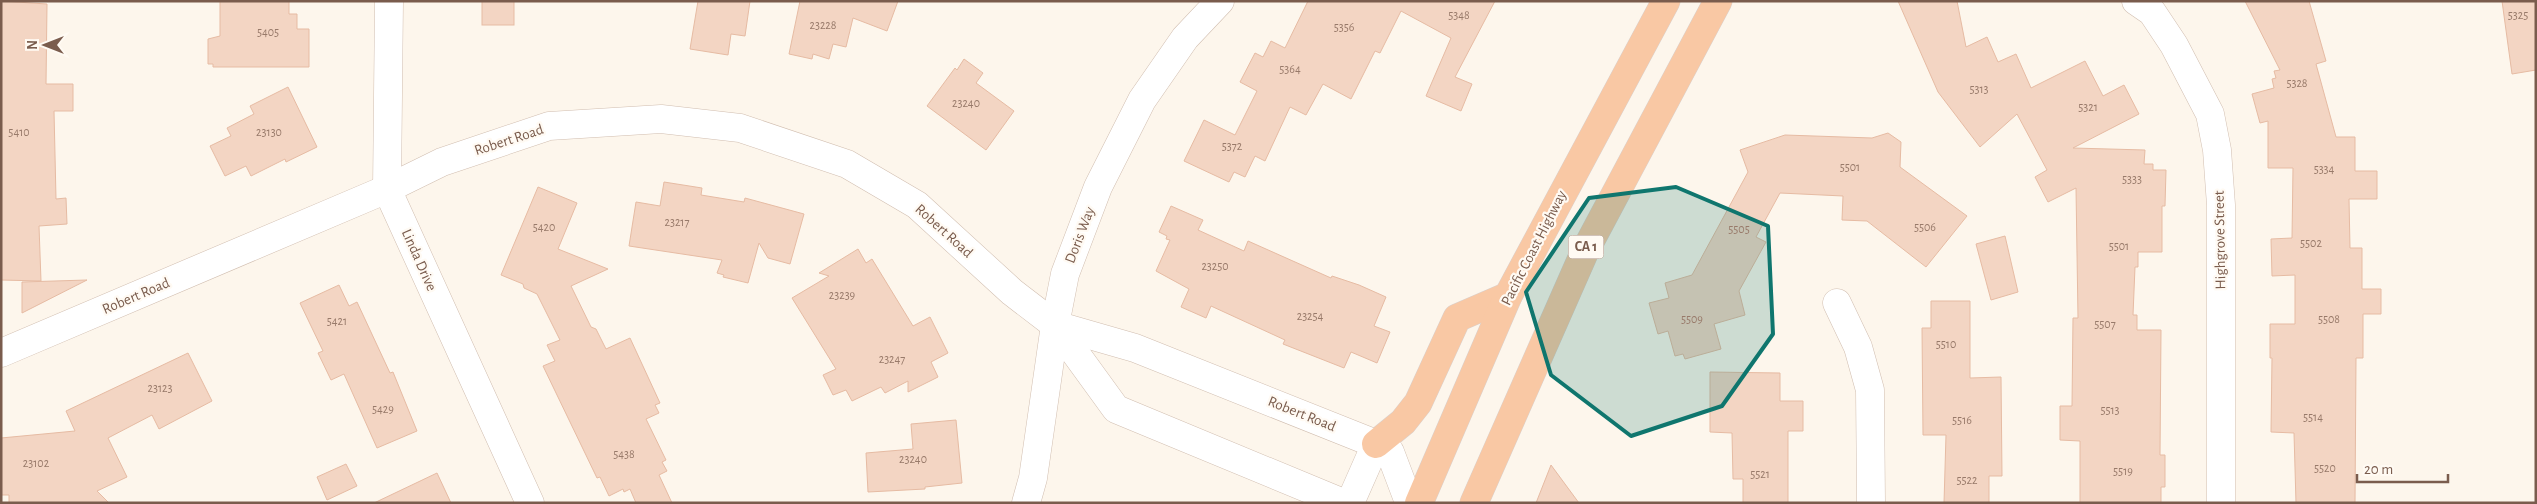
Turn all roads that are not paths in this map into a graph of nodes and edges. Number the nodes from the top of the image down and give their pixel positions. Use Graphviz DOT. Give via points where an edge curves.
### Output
graph roads {
  1 [pos="389,1"];
  2 [pos="1220,1"];
  3 [pos="1666,1"];
  4 [pos="1718,1"];
  5 [pos="2136,1"];
  6 [pos="387,189"];
  7 [pos="1508,296"];
  8 [pos="1837,304"];
  9 [pos="1055,325"];
  10 [pos="1,353"];
  11 [pos="1376,444"];
  12 [pos="1411,501"];
  13 [pos="530,503"];
  14 [pos="1026,503"];
  15 [pos="1343,503"];
  16 [pos="1350,503"];
  17 [pos="1474,503"];
  18 [pos="1871,503"];
  19 [pos="2220,503"];
  1 -- 6 [label="street, Linda Drive"];
  2 -- 9 [label="street, Doris Way" via="1185,38 1142,100 1098,187 1065,274"];
  3 -- 7 [label="highway, Pacific Coast Highway"];
  4 -- 17 [label="highway, CA 1" via="1585,250"];
  5 -- 19 [label="street, Highgrove Street" via="2152,12 2174,45 2210,114 2217,150 2220,205"];
  6 -- 9 [label="street, Robert Road" via="442,162 548,126 661,119 740,128 847,164 917,205 1012,292"];
  6 -- 10 [label="street, Robert Road"];
  6 -- 13 [label="street, Linda Drive"];
  7 -- 11 [label="highway" via="1457,318 1418,403 1403,422"];
  7 -- 12 [label="highway, Pacific Coast Highway"];
  8 -- 18 [label="street" via="1858,347 1870,390"];
  9 -- 11 [label="street, Robert Road" via="1135,348"];
  9 -- 14 [label="street, Doris Way" via="1045,406"];
  9 -- 15 [label="street, Robert Road" via="1116,409"];
  11 -- 12 [label="street, Robert Road" via="1390,452"];
  11 -- 16 [label="street"];
}
